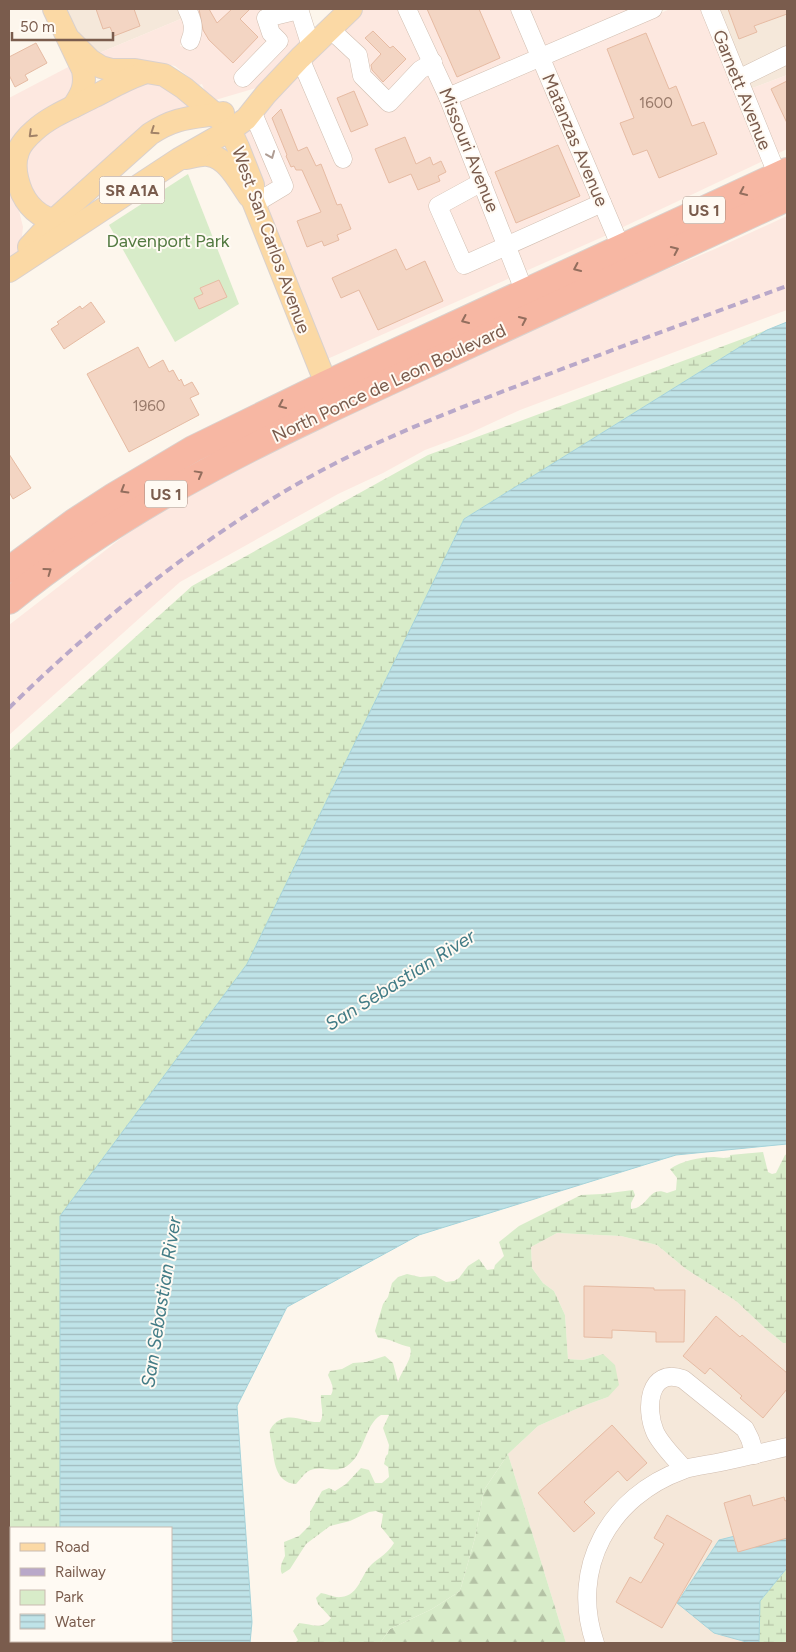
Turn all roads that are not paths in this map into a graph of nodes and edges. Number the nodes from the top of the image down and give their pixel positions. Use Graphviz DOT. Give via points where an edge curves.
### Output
graph roads {
  1 [pos="54,9"];
  2 [pos="187,9"];
  3 [pos="299,9"];
  4 [pos="351,9"];
  5 [pos="407,9"];
  6 [pos="520,9"];
  7 [pos="653,9"];
  8 [pos="710,9"];
  9 [pos="330,29"];
  10 [pos="71,41"];
  11 [pos="190,42"];
  12 [pos="306,52"];
  13 [pos="787,55"];
  14 [pos="540,57"];
  15 [pos="259,62"];
  16 [pos="433,62"];
  17 [pos="146,72"];
  18 [pos="243,78"];
  19 [pos="738,79"];
  20 [pos="266,95"];
  21 [pos="448,97"];
  22 [pos="73,107"];
  23 [pos="210,115"];
  24 [pos="179,159"];
  25 [pos="343,159"];
  26 [pos="482,182"];
  27 [pos="784,186"];
  28 [pos="27,202"];
  29 [pos="253,202"];
  30 [pos="602,203"];
  31 [pos="52,221"];
  32 [pos="85,221"];
  33 [pos="507,247"];
  34 [pos="626,259"];
  35 [pos="20,260"];
  36 [pos="525,293"];
  37 [pos="331,395"];
  38 [pos="9,570"];
  39 [pos="9,601"];
  40 [pos="787,1447"];
  41 [pos="755,1454"];
  42 [pos="684,1469"];
  43 [pos="595,1643"];
  1 -- 10 [label="main road"];
  2 -- 11 [label="street" via="194,30"];
  3 -- 12 [label="street"];
  3 -- 15 [label="street" via="266,18 271,33 280,41"];
  4 -- 9 [label="main road, SR A1A"];
  5 -- 16 [label="street, Missouri Avenue"];
  6 -- 14 [label="street, Matanzas Avenue"];
  7 -- 14 [label="street"];
  8 -- 19 [label="street, Garnett Avenue"];
  9 -- 12 [label="main road, SR A1A"];
  9 -- 16 [label="street" via="358,55 362,76 389,103 420,70"];
  10 -- 17 [label="main road" via="100,67"];
  10 -- 22 [label="main road" via="85,81 82,96"];
  12 -- 20 [label="main road, SR A1A"];
  12 -- 25 [label="street"];
  13 -- 19 [label="street"];
  14 -- 21 [label="street"];
  14 -- 30 [label="street, Matanzas Avenue"];
  15 -- 18 [label="street"];
  15 -- 20 [label="street"];
  16 -- 21 [label="street, Missouri Avenue"];
  17 -- 22 [label="main road"];
  17 -- 23 [label="main road" via="164,75 184,88"];
  19 -- 27 [label="street, Garnett Avenue"];
  20 -- 23 [label="main road, SR A1A" via="246,119"];
  20 -- 29 [label="street, one-way" via="284,186"];
  21 -- 26 [label="street, Missouri Avenue"];
  22 -- 28 [label="main road, one-way" via="34,131 18,152 18,183"];
  23 -- 24 [label="main road, SR A1A"];
  23 -- 24 [label="main road"];
  23 -- 29 [label="main road, West San Carlos Avenue" via="253,186"];
  23 -- 31 [label="main road, one-way" via="184,118 160,127"];
  24 -- 29 [label="main road" via="206,154 224,162"];
  24 -- 32 [label="main road, SR A1A"];
  26 -- 33 [label="street, Missouri Avenue"];
  26 -- 33 [label="street" via="438,206 464,265"];
  27 -- 34 [label="highway, North Ponce de Leon Boulevard / US 1"];
  28 -- 31 [label="main road" via="42,217"];
  28 -- 35 [label="main road"];
  29 -- 37 [label="main road, West San Carlos Avenue"];
  30 -- 33 [label="street"];
  30 -- 34 [label="street, Matanzas Avenue"];
  31 -- 32 [label="main road" via="69,224"];
  31 -- 35 [label="main road"];
  32 -- 35 [label="main road"];
  33 -- 36 [label="street, Missouri Avenue"];
  34 -- 36 [label="highway, North Ponce de Leon Boulevard / US 1, one-way"];
  37 -- 34 [label="highway, North Ponce de Leon Boulevard / US 1, one-way"];
  36 -- 37 [label="highway, North Ponce de Leon Boulevard / US 1, one-way"];
  37 -- 38 [label="highway, North Ponce de Leon Boulevard / US 1, one-way" via="186,453 74,522"];
  39 -- 37 [label="highway, North Ponce de Leon Boulevard / US 1, one-way" via="92,541"];
  40 -- 41 [label="street"];
  41 -- 42 [label="street"];
  41 -- 42 [label="street" via="745,1429 674,1376 659,1380 654,1385 649,1411 656,1434"];
  42 -- 43 [label="street" via="638,1494 605,1531 595,1554 587,1590 588,1615"];
}
